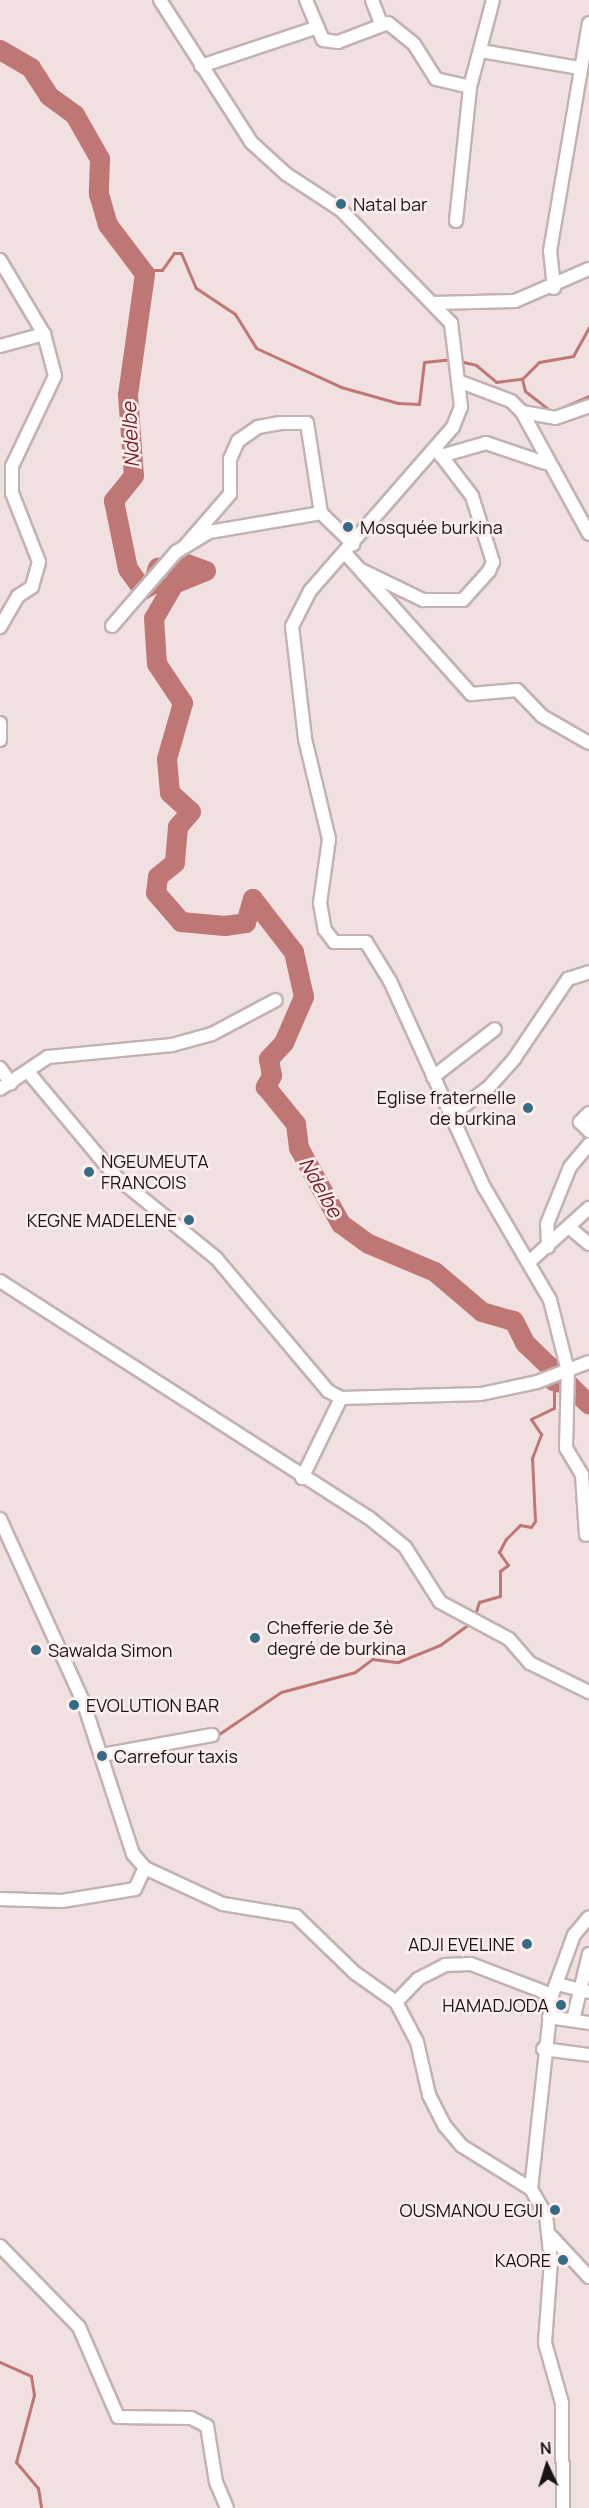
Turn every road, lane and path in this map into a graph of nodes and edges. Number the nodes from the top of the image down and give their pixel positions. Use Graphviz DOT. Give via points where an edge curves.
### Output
graph roads {
  1 [pos="306,0"];
  2 [pos="372,0"];
  3 [pos="493,0"];
  4 [pos="163,1"];
  5 [pos="381,23"];
  6 [pos="589,23"];
  7 [pos="318,27"];
  8 [pos="481,51"];
  9 [pos="201,66"];
  10 [pos="579,68"];
  11 [pos="470,87"];
  12 [pos="456,221"];
  13 [pos="0,260"];
  14 [pos="589,269"];
  15 [pos="554,288"];
  16 [pos="433,303"];
  17 [pos="44,334"];
  18 [pos="0,346"];
  19 [pos="458,381"];
  20 [pos="589,406"];
  21 [pos="522,412"];
  22 [pos="439,453"];
  23 [pos="546,463"];
  24 [pos="321,513"];
  25 [pos="589,534"];
  26 [pos="185,546"];
  27 [pos="349,549"];
  28 [pos="357,568"];
  29 [pos="5,605"];
  30 [pos="112,626"];
  31 [pos="0,627"];
  32 [pos="0,723"];
  33 [pos="0,740"];
  34 [pos="589,743"];
  35 [pos="589,972"];
  36 [pos="276,1000"];
  37 [pos="495,1029"];
  38 [pos="0,1068"];
  39 [pos="29,1073"];
  40 [pos="433,1077"];
  41 [pos="5,1086"];
  42 [pos="589,1113"];
  43 [pos="452,1115"];
  44 [pos="589,1131"];
  45 [pos="589,1144"];
  46 [pos="589,1208"];
  47 [pos="570,1228"];
  48 [pos="589,1244"];
  49 [pos="548,1247"];
  50 [pos="529,1262"];
  51 [pos="0,1281"];
  52 [pos="589,1362"];
  53 [pos="566,1372"];
  54 [pos="341,1398"];
  55 [pos="302,1478"];
  56 [pos="0,1518"];
  57 [pos="586,1535"];
  58 [pos="589,1692"];
  59 [pos="212,1735"];
  60 [pos="102,1755"];
  61 [pos="145,1868"];
  62 [pos="0,1899"];
  63 [pos="589,1917"];
  64 [pos="570,1949"];
  65 [pos="589,1955"];
  66 [pos="554,1990"];
  67 [pos="584,1990"];
  68 [pos="396,2002"];
  69 [pos="549,2017"];
  70 [pos="573,2020"];
  71 [pos="589,2023"];
  72 [pos="543,2049"];
  73 [pos="589,2055"];
  74 [pos="531,2189"];
  75 [pos="551,2236"];
  76 [pos="0,2246"];
  77 [pos="589,2277"];
  78 [pos="227,2508"];
  79 [pos="563,2508"];
  1 -- 7 [label="street"];
  2 -- 5 [label="street"];
  3 -- 8 [label="street"];
  4 -- 9 [label="street"];
  5 -- 7 [label="street" via="329,43"];
  5 -- 11 [label="street" via="396,27 414,44 436,79"];
  6 -- 10 [label="street"];
  7 -- 9 [label="street"];
  8 -- 10 [label="street"];
  8 -- 11 [label="street"];
  9 -- 16 [label="street" via="251,142 286,174 341,210"];
  10 -- 15 [label="street" via="550,251"];
  11 -- 12 [label="street"];
  13 -- 17 [label="street"];
  14 -- 15 [label="street"];
  15 -- 16 [label="street" via="515,301"];
  16 -- 19 [label="street" via="451,323"];
  17 -- 18 [label="street"];
  17 -- 29 [label="street" via="55,376 12,466 12,493 39,562 32,587"];
  19 -- 21 [label="street" via="511,401"];
  19 -- 22 [label="street" via="461,407"];
  20 -- 21 [label="street" via="555,418"];
  21 -- 23 [label="street"];
  22 -- 23 [label="street" via="486,443"];
  22 -- 27 [label="street"];
  22 -- 28 [label="street" via="472,496 493,562 489,571 463,600 423,600"];
  23 -- 25 [label="street"];
  24 -- 26 [label="street" via="209,532"];
  24 -- 26 [label="street" via="307,423 258,427 234,450 230,494"];
  24 -- 27 [label="street"];
  26 -- 30 [label="street"];
  27 -- 28 [label="street"];
  27 -- 40 [label="street" via="310,591 292,626 305,739 329,839 320,903 334,942 366,942 373,951"];
  28 -- 34 [label="street" via="471,694 517,690 542,716"];
  29 -- 31 [label="street"];
  32 -- 33 [label="street"];
  35 -- 43 [label="street" via="568,979 514,1059 489,1087"];
  36 -- 39 [label="street" via="212,1034 129,1051 74,1051 48,1057"];
  37 -- 40 [label="street"];
  38 -- 41 [label="street"];
  39 -- 41 [label="street"];
  39 -- 54 [label="street" via="115,1176 216,1258 289,1349 328,1391"];
  40 -- 43 [label="street"];
  42 -- 44 [label="street" via="580,1122"];
  43 -- 50 [label="street" via="504,1227"];
  45 -- 49 [label="street" via="570,1167 547,1224"];
  46 -- 47 [label="street"];
  47 -- 48 [label="street"];
  47 -- 49 [label="street"];
  49 -- 50 [label="street"];
  50 -- 53 [label="street" via="550,1300"];
  51 -- 55 [label="street"];
  52 -- 53 [label="street"];
  53 -- 54 [label="street" via="537,1382 438,1398"];
  53 -- 57 [label="street" via="566,1448 582,1475"];
  54 -- 55 [label="street"];
  55 -- 58 [label="street" via="405,1546 440,1602 460,1618 509,1639 530,1663"];
  56 -- 60 [label="street"];
  59 -- 60 [label="street"];
  60 -- 61 [label="street" via="133,1854"];
  61 -- 62 [label="street" via="135,1889 62,1901"];
  61 -- 68 [label="street" via="223,1904 296,1916 355,1973"];
  63 -- 64 [label="street"];
  64 -- 65 [label="street"];
  64 -- 66 [label="street"];
  65 -- 67 [label="street"];
  66 -- 67 [label="street"];
  66 -- 68 [label="street" via="471,1964 445,1965 418,1979"];
  66 -- 69 [label="street"];
  67 -- 70 [label="street"];
  68 -- 74 [label="street" via="417,2042 429,2095 445,2126 462,2145"];
  69 -- 70 [label="street"];
  69 -- 72 [label="street"];
  70 -- 71 [label="street"];
  72 -- 73 [label="street"];
  72 -- 74 [label="street"];
  74 -- 75 [label="street"];
  75 -- 77 [label="street"];
  75 -- 79 [label="street" via="545,2343 562,2403"];
  76 -- 78 [label="street" via="79,2327 118,2417 191,2418 207,2426 216,2482"];
}
